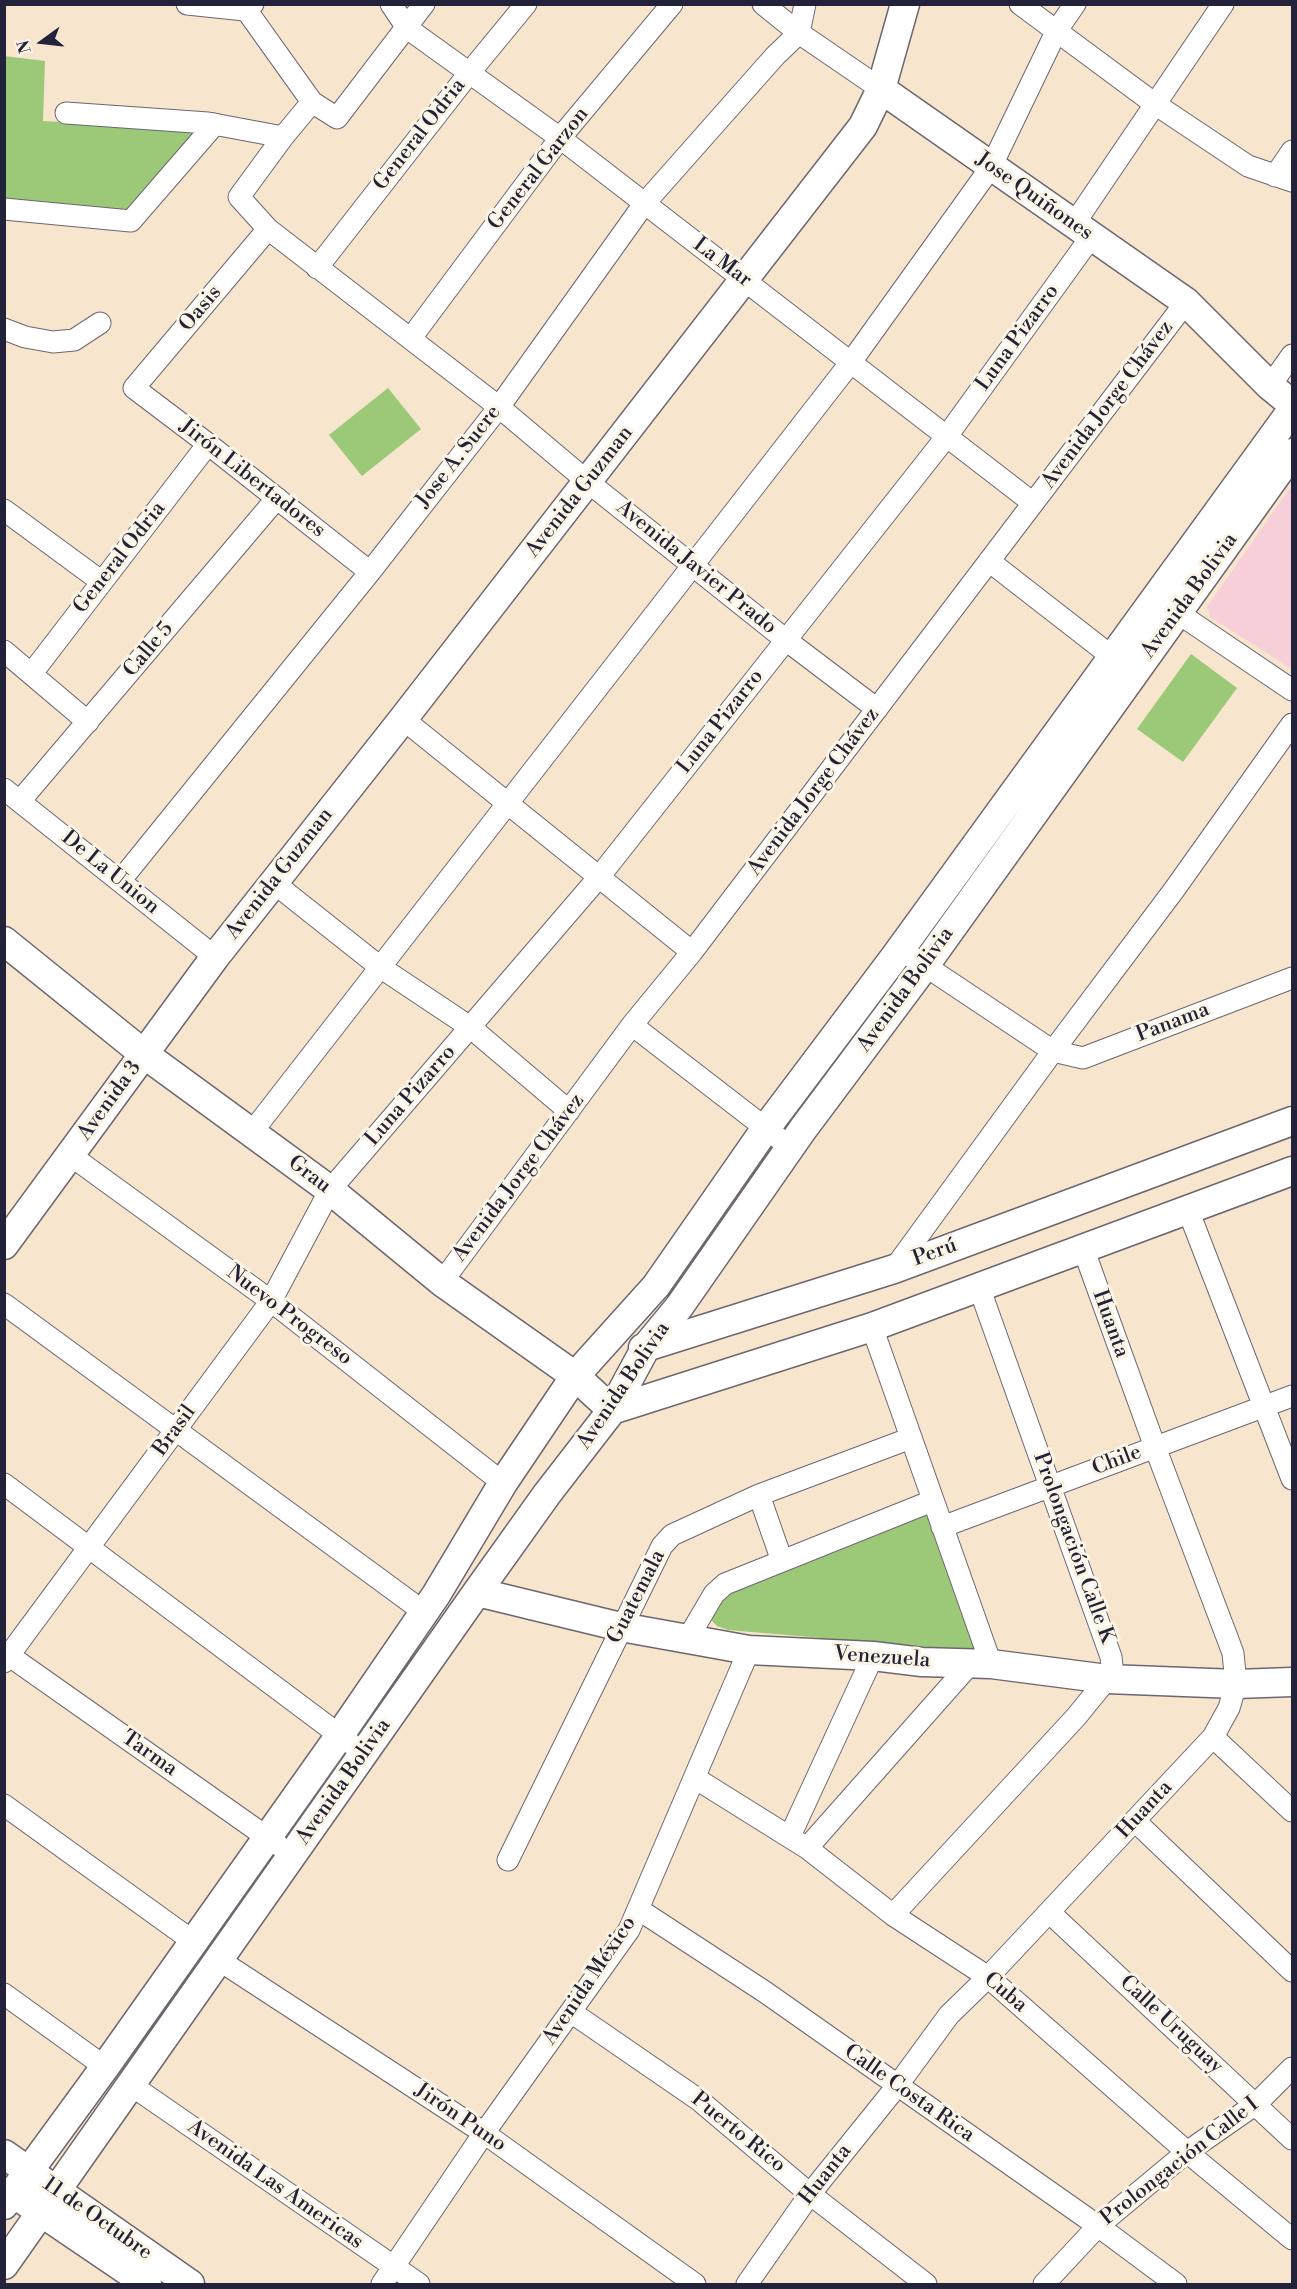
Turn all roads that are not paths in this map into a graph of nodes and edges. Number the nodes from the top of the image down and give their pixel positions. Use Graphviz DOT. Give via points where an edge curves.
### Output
graph roads {
  1 [pos="187,4"];
  2 [pos="391,4"];
  3 [pos="424,4"];
  4 [pos="526,4"];
  5 [pos="672,4"];
  6 [pos="763,4"];
  7 [pos="805,4"];
  8 [pos="1020,4"];
  9 [pos="1075,4"];
  10 [pos="1223,4"];
  11 [pos="247,6"];
  12 [pos="906,9"];
  13 [pos="407,28"];
  14 [pos="1057,30"];
  15 [pos="799,33"];
  16 [pos="470,72"];
  17 [pos="881,89"];
  18 [pos="312,102"];
  19 [pos="1155,104"];
  20 [pos="66,113"];
  21 [pos="215,124"];
  22 [pos="283,138"];
  23 [pos="560,138"];
  24 [pos="1293,151"];
  25 [pos="991,167"];
  26 [pos="1284,179"];
  27 [pos="644,204"];
  28 [pos="4,209"];
  29 [pos="268,229"];
  30 [pos="1082,230"];
  31 [pos="317,267"];
  32 [pos="744,280"];
  33 [pos="1186,302"];
  34 [pos="100,323"];
  35 [pos="4,329"];
  36 [pos="411,339"];
  37 [pos="1293,355"];
  38 [pos="851,362"];
  39 [pos="1270,386"];
  40 [pos="134,388"];
  41 [pos="1293,404"];
  42 [pos="499,406"];
  43 [pos="1293,410"];
  44 [pos="947,436"];
  45 [pos="208,444"];
  46 [pos="1293,453"];
  47 [pos="588,482"];
  48 [pos="277,498"];
  49 [pos="1033,503"];
  50 [pos="4,510"];
  51 [pos="989,561"];
  52 [pos="693,566"];
  53 [pos="370,572"];
  54 [pos="102,582"];
  55 [pos="1178,613"];
  56 [pos="786,640"];
  57 [pos="4,651"];
  58 [pos="1123,665"];
  59 [pos="32,673"];
  60 [pos="1293,690"];
  61 [pos="877,709"];
  62 [pos="403,719"];
  63 [pos="88,722"];
  64 [pos="1293,724"];
  65 [pos="10,797"];
  66 [pos="507,803"];
  67 [pos="599,877"];
  68 [pos="120,881"];
  69 [pos="274,883"];
  70 [pos="4,940"];
  71 [pos="900,948"];
  72 [pos="692,952"];
  73 [pos="215,957"];
  74 [pos="925,965"];
  75 [pos="380,967"];
  76 [pos="1293,978"];
  77 [pos="632,1025"];
  78 [pos="470,1027"];
  79 [pos="1053,1051"];
  80 [pos="144,1054"];
  81 [pos="569,1111"];
  82 [pos="1293,1121"];
  83 [pos="766,1128"];
  84 [pos="252,1132"];
  85 [pos="790,1147"];
  86 [pos="70,1155"];
  87 [pos="1293,1171"];
  88 [pos="330,1190"];
  89 [pos="1188,1210"];
  90 [pos="4,1245"];
  91 [pos="1083,1248"];
  92 [pos="894,1269"];
  93 [pos="442,1282"];
  94 [pos="979,1287"];
  95 [pos="271,1301"];
  96 [pos="4,1304"];
  97 [pos="872,1328"];
  98 [pos="646,1347"];
  99 [pos="575,1376"];
  100 [pos="1293,1396"];
  101 [pos="1263,1407"];
  102 [pos="612,1410"];
  103 [pos="176,1430"];
  104 [pos="911,1438"];
  105 [pos="1155,1447"];
  106 [pos="1293,1479"];
  107 [pos="503,1483"];
  108 [pos="4,1484"];
  109 [pos="1052,1486"];
  110 [pos="759,1495"];
  111 [pos="932,1501"];
  112 [pos="942,1527"];
  113 [pos="89,1548"];
  114 [pos="782,1561"];
  115 [pos="477,1592"];
  116 [pos="424,1612"];
  117 [pos="621,1627"];
  118 [pos="688,1638"];
  119 [pos="749,1650"];
  120 [pos="6,1656"];
  121 [pos="873,1656"];
  122 [pos="980,1664"];
  123 [pos="1107,1679"];
  124 [pos="1293,1682"];
  125 [pos="1236,1684"];
  126 [pos="340,1736"];
  127 [pos="1213,1737"];
  128 [pos="364,1753"];
  129 [pos="695,1778"];
  130 [pos="4,1805"];
  131 [pos="1293,1811"];
  132 [pos="1135,1821"];
  133 [pos="266,1837"];
  134 [pos="798,1842"];
  135 [pos="292,1856"];
  136 [pos="508,1860"];
  137 [pos="638,1909"];
  138 [pos="1049,1912"];
  139 [pos="893,1915"];
  140 [pos="194,1942"];
  141 [pos="219,1960"];
  142 [pos="1293,1971"];
  143 [pos="988,1977"];
  144 [pos="4,1994"];
  145 [pos="571,2012"];
  146 [pos="105,2067"];
  147 [pos="1293,2068"];
  148 [pos="131,2085"];
  149 [pos="897,2086"];
  150 [pos="1256,2104"];
  151 [pos="484,2133"];
  152 [pos="1293,2139"];
  153 [pos="1187,2152"];
  154 [pos="4,2154"];
  155 [pos="13,2189"];
  156 [pos="810,2194"];
  157 [pos="49,2202"];
  158 [pos="1098,2226"];
  159 [pos="1293,2239"];
  160 [pos="4,2265"];
  161 [pos="388,2276"];
  162 [pos="147,2284"];
  163 [pos="190,2284"];
  164 [pos="419,2284"];
  165 [pos="695,2284"];
  166 [pos="747,2284"];
  167 [pos="927,2284"];
  168 [pos="1044,2284"];
  169 [pos="1176,2284"];
  1 -- 11 [label="street"];
  2 -- 13 [label="street"];
  3 -- 13 [label="street"];
  4 -- 16 [label="street, General Odria"];
  5 -- 23 [label="street, General Garzon"];
  6 -- 15 [label="street, Jose Quiñones"];
  7 -- 15 [label="street"];
  8 -- 14 [label="street"];
  9 -- 14 [label="street"];
  10 -- 19 [label="street, Luna Pizarro"];
  11 -- 18 [label="street"];
  12 -- 17 [label="street, Avenida Guzman"];
  13 -- 16 [label="street, La Mar"];
  13 -- 18 [label="street" via="337,118"];
  14 -- 19 [label="street"];
  14 -- 25 [label="street"];
  15 -- 17 [label="street, Jose Quiñones"];
  15 -- 27 [label="street, Jose A. Sucre"];
  16 -- 23 [label="street, La Mar"];
  16 -- 31 [label="street, General Odria"];
  17 -- 25 [label="street, Jose Quiñones"];
  17 -- 32 [label="street, Avenida Guzman" via="863,126"];
  18 -- 22 [label="street"];
  19 -- 26 [label="street" via="1248,166"];
  19 -- 30 [label="street, Luna Pizarro"];
  20 -- 21 [label="street"];
  21 -- 22 [label="street"];
  21 -- 28 [label="street" via="131,220"];
  22 -- 29 [label="street, Avenida Javier Prado" via="239,197"];
  23 -- 27 [label="street, La Mar"];
  23 -- 36 [label="street, General Garzon"];
  24 -- 26 [label="street"];
  25 -- 30 [label="street, Jose Quiñones"];
  25 -- 38 [label="street"];
  27 -- 32 [label="street, La Mar"];
  27 -- 42 [label="street, Jose A. Sucre"];
  29 -- 31 [label="street, Avenida Javier Prado"];
  29 -- 40 [label="street, Oasis"];
  30 -- 33 [label="street, Jose Quiñones"];
  30 -- 44 [label="street, Luna Pizarro"];
  31 -- 36 [label="street, Avenida Javier Prado"];
  32 -- 38 [label="street, La Mar"];
  32 -- 47 [label="street, Avenida Guzman"];
  33 -- 39 [label="street, Jose Quiñones"];
  33 -- 49 [label="street, Avenida Jorge Chávez"];
  34 -- 35 [label="street" via="74,340 53,342"];
  36 -- 42 [label="street, Avenida Javier Prado"];
  37 -- 39 [label="street"];
  38 -- 44 [label="street, La Mar"];
  38 -- 52 [label="street"];
  39 -- 41 [label="street, Jose Quiñones"];
  40 -- 45 [label="street, Jirón Libertadores"];
  42 -- 47 [label="street, Avenida Javier Prado"];
  42 -- 53 [label="street, Jose A. Sucre"];
  43 -- 58 [label="street, Avenida Bolivia"];
  44 -- 49 [label="street, La Mar"];
  44 -- 56 [label="street, Luna Pizarro"];
  45 -- 48 [label="street, Jirón Libertadores"];
  45 -- 54 [label="street, General Odria"];
  46 -- 55 [label="street, Avenida Bolivia"];
  47 -- 52 [label="street, Avenida Javier Prado"];
  47 -- 62 [label="street, Avenida Guzman"];
  48 -- 53 [label="street, Jirón Libertadores"];
  48 -- 63 [label="street, Calle 5"];
  49 -- 51 [label="street, Avenida Jorge Chávez"];
  50 -- 54 [label="street"];
  51 -- 58 [label="street"];
  51 -- 61 [label="street, Avenida Jorge Chávez"];
  52 -- 56 [label="street, Avenida Javier Prado"];
  52 -- 66 [label="street"];
  53 -- 68 [label="street, Jose A. Sucre"];
  54 -- 59 [label="street, General Odria"];
  55 -- 58 [label="street, Avenida Bolivia"];
  55 -- 60 [label="street"];
  56 -- 61 [label="street, Avenida Javier Prado"];
  56 -- 67 [label="street, Luna Pizarro"];
  57 -- 59 [label="street"];
  58 -- 71 [label="street, Avenida Bolivia"];
  58 -- 74 [label="street, Avenida Bolivia"];
  59 -- 63 [label="street"];
  61 -- 72 [label="street, Avenida Jorge Chávez"];
  62 -- 66 [label="street"];
  62 -- 69 [label="street, Avenida Guzman"];
  63 -- 65 [label="street, Calle 5"];
  64 -- 79 [label="street"];
  65 -- 68 [label="street, De La Union"];
  66 -- 67 [label="street"];
  66 -- 75 [label="street"];
  67 -- 72 [label="street"];
  67 -- 78 [label="street, Luna Pizarro"];
  68 -- 73 [label="street, De La Union"];
  69 -- 73 [label="street, Avenida Guzman"];
  69 -- 75 [label="street"];
  70 -- 80 [label="street, Grau"];
  71 -- 74 [label="street"];
  71 -- 83 [label="street, Avenida Bolivia"];
  72 -- 77 [label="street, Avenida Jorge Chávez"];
  73 -- 80 [label="street, Avenida 3"];
  74 -- 79 [label="street"];
  74 -- 85 [label="street, Avenida Bolivia"];
  75 -- 78 [label="street"];
  75 -- 84 [label="street"];
  76 -- 79 [label="street, Panama" via="1083,1058"];
  77 -- 81 [label="street, Avenida Jorge Chávez"];
  77 -- 83 [label="street"];
  78 -- 81 [label="street"];
  78 -- 88 [label="street, Luna Pizarro"];
  79 -- 92 [label="street"];
  80 -- 84 [label="street, Grau"];
  80 -- 86 [label="street, Avenida 3"];
  81 -- 93 [label="street, Avenida Jorge Chávez"];
  82 -- 92 [label="street, Perú"];
  83 -- 85 [label="street"];
  83 -- 99 [label="street, Avenida Bolivia" via="656,1286"];
  84 -- 88 [label="street, Grau"];
  85 -- 98 [label="street, Avenida Bolivia" via="679,1307"];
  86 -- 90 [label="street, Avenida 3"];
  86 -- 95 [label="street, Nuevo Progreso"];
  87 -- 89 [label="street"];
  88 -- 93 [label="street, Grau"];
  88 -- 95 [label="street, Brasil"];
  89 -- 91 [label="street"];
  89 -- 101 [label="street"];
  91 -- 94 [label="street"];
  91 -- 105 [label="street, Huanta"];
  92 -- 98 [label="street, Perú"];
  93 -- 99 [label="street, Grau"];
  94 -- 97 [label="street"];
  94 -- 109 [label="street, Prolongación Calle K"];
  95 -- 103 [label="street, Brasil"];
  95 -- 107 [label="street, Nuevo Progreso"];
  96 -- 103 [label="street"];
  97 -- 102 [label="street"];
  97 -- 104 [label="street"];
  98 -- 99 [label="street, Perú"];
  98 -- 102 [label="street, Avenida Bolivia"];
  99 -- 102 [label="street, Grau"];
  99 -- 107 [label="street, Avenida Bolivia"];
  100 -- 101 [label="street, Chile"];
  101 -- 105 [label="street, Chile"];
  101 -- 106 [label="street"];
  102 -- 115 [label="street, Avenida Bolivia"];
  103 -- 113 [label="street, Brasil"];
  103 -- 116 [label="street"];
  104 -- 110 [label="street, Guatemala"];
  104 -- 111 [label="street"];
  105 -- 109 [label="street, Chile"];
  105 -- 125 [label="street, Huanta" via="1233,1653"];
  107 -- 116 [label="street, Avenida Bolivia"];
  108 -- 113 [label="street"];
  109 -- 112 [label="street, Chile"];
  109 -- 123 [label="street, Prolongación Calle K" via="1112,1657"];
  110 -- 114 [label="street"];
  110 -- 117 [label="street, Guatemala" via="672,1534"];
  111 -- 112 [label="street"];
  111 -- 114 [label="street"];
  112 -- 122 [label="street"];
  113 -- 120 [label="street, Brasil"];
  113 -- 126 [label="street"];
  114 -- 118 [label="street" via="719,1588"];
  115 -- 117 [label="street, Venezuela"];
  115 -- 128 [label="street, Avenida Bolivia"];
  116 -- 126 [label="street, Avenida Bolivia"];
  117 -- 118 [label="street, Venezuela"];
  117 -- 136 [label="street, Guatemala"];
  118 -- 119 [label="street, Venezuela"];
  119 -- 121 [label="street, Venezuela"];
  119 -- 129 [label="street, Avenida México"];
  120 -- 133 [label="street, Tarma"];
  121 -- 122 [label="street, Venezuela"];
  121 -- 134 [label="street"];
  122 -- 123 [label="street, Venezuela"];
  122 -- 134 [label="street"];
  123 -- 125 [label="street, Venezuela"];
  123 -- 139 [label="street"];
  124 -- 125 [label="street, Venezuela"];
  125 -- 127 [label="street, Huanta" via="1229,1708"];
  126 -- 128 [label="street"];
  126 -- 133 [label="street, Avenida Bolivia"];
  127 -- 131 [label="street"];
  127 -- 132 [label="street, Huanta"];
  128 -- 135 [label="street, Avenida Bolivia"];
  129 -- 134 [label="street, Cuba"];
  129 -- 137 [label="street, Avenida México"];
  130 -- 140 [label="street"];
  132 -- 138 [label="street, Huanta"];
  132 -- 142 [label="street"];
  133 -- 135 [label="street, Tarma"];
  133 -- 140 [label="street, Avenida Bolivia"];
  134 -- 139 [label="street, Cuba"];
  135 -- 141 [label="street, Avenida Bolivia"];
  137 -- 145 [label="street, Avenida México" via="629,1930"];
  137 -- 149 [label="street, Calle Costa Rica" via="765,1992"];
  138 -- 143 [label="street, Huanta"];
  138 -- 150 [label="street, Calle Uruguay"];
  139 -- 143 [label="street, Cuba"];
  140 -- 146 [label="street, Avenida Bolivia"];
  141 -- 148 [label="street, Avenida Bolivia"];
  141 -- 151 [label="street, Jirón Puno"];
  143 -- 149 [label="street, Huanta" via="950,2015"];
  143 -- 153 [label="street, Cuba"];
  144 -- 146 [label="street"];
  145 -- 151 [label="street, Avenida México"];
  145 -- 156 [label="street, Puerto Rico" via="699,2100"];
  146 -- 155 [label="street, Avenida Bolivia"];
  147 -- 150 [label="street, Prolongación Calle I"];
  148 -- 157 [label="street, Avenida Bolivia"];
  148 -- 161 [label="street, Avenida Las Americas"];
  149 -- 156 [label="street, Huanta"];
  149 -- 158 [label="street, Calle Costa Rica"];
  150 -- 152 [label="street, Calle Uruguay"];
  150 -- 153 [label="street, Prolongación Calle I"];
  151 -- 161 [label="street, Avenida México"];
  151 -- 165 [label="street, Jirón Puno"];
  153 -- 158 [label="street, Prolongación Calle I"];
  153 -- 159 [label="street, Cuba"];
  154 -- 155 [label="street, 11 de Octubre"];
  155 -- 157 [label="street, 11 de Octubre"];
  156 -- 166 [label="street, Huanta"];
  156 -- 167 [label="street, Puerto Rico"];
  157 -- 160 [label="street, Avenida Bolivia"];
  157 -- 162 [label="street, 11 de Octubre"];
  157 -- 163 [label="street, 11 de Octubre"];
  158 -- 168 [label="street, Prolongación Calle I"];
  158 -- 169 [label="street, Calle Costa Rica"];
  161 -- 164 [label="street, Avenida Las Americas"];
}
